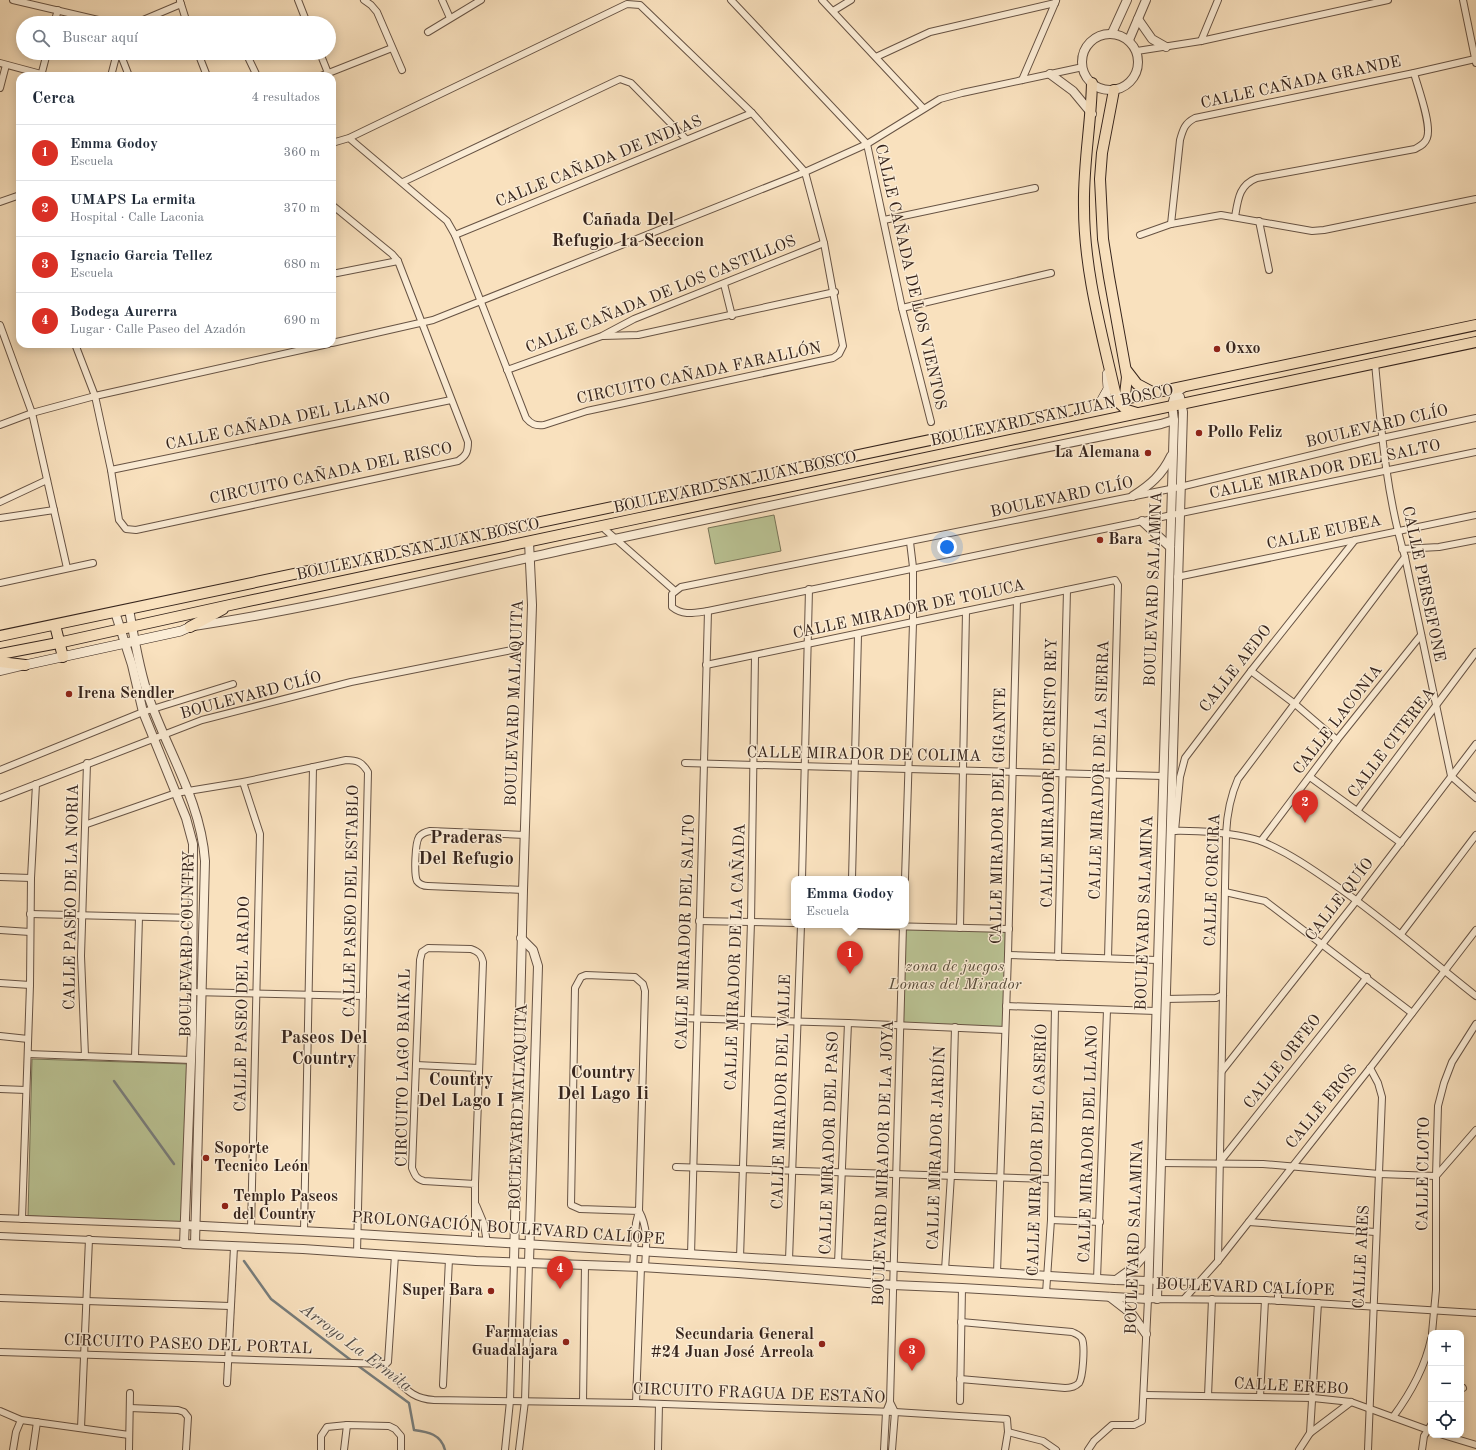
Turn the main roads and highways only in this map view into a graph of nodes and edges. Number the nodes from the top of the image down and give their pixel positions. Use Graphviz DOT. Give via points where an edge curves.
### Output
graph roads {
  1 [pos="1092,83"];
  2 [pos="1114,90"];
  3 [pos="1476,325"];
  4 [pos="1476,342"];
  5 [pos="1105,345"];
  6 [pos="1125,367"];
  7 [pos="1189,386"];
  8 [pos="1154,393"];
  9 [pos="1122,402"];
  10 [pos="1185,403"];
  11 [pos="1099,405"];
  12 [pos="1083,408"];
  13 [pos="1138,414"];
  14 [pos="1112,419"];
  15 [pos="1085,424"];
  16 [pos="632,502"];
  17 [pos="635,518"];
  18 [pos="230,605"];
  19 [pos="55,625"];
  20 [pos="190,627"];
  21 [pos="0,636"];
  22 [pos="58,644"];
  23 [pos="0,654"];
  24 [pos="63,657"];
  25 [pos="0,662"];
  26 [pos="25,665"];
  1 -- 5 [label="main road" via="1084,207 1088,264"];
  2 -- 6 [label="main road" via="1102,153 1100,179 1104,246"];
  3 -- 7 [label="main road, BOULEVARD SAN JUAN BOSCO"];
  4 -- 10 [label="main road, BOULEVARD SAN JUAN BOSCO"];
  5 -- 9 [label="main road"];
  5 -- 11 [label="main road" via="1103,356 1108,389"];
  6 -- 8 [label="main road" via="1136,384"];
  6 -- 9 [label="main road" via="1128,385"];
  7 -- 8 [label="main road, BOULEVARD SAN JUAN BOSCO" via="1171,392"];
  7 -- 10 [label="main road" via="1183,395"];
  8 -- 9 [label="main road, BOULEVARD SAN JUAN BOSCO"];
  9 -- 11 [label="main road, BOULEVARD SAN JUAN BOSCO"];
  9 -- 13 [label="main road"];
  9 -- 14 [label="main road"];
  10 -- 13 [label="main road, BOULEVARD SAN JUAN BOSCO"];
  11 -- 12 [label="main road, BOULEVARD SAN JUAN BOSCO"];
  12 -- 15 [label="main road" via="1093,413 1090,421"];
  12 -- 16 [label="main road, BOULEVARD SAN JUAN BOSCO"];
  13 -- 14 [label="main road, BOULEVARD SAN JUAN BOSCO"];
  14 -- 15 [label="main road, BOULEVARD SAN JUAN BOSCO"];
  15 -- 17 [label="main road, BOULEVARD SAN JUAN BOSCO"];
  16 -- 17 [label="main road"];
  16 -- 19 [label="main road, BOULEVARD SAN JUAN BOSCO"];
  17 -- 18 [label="main road, BOULEVARD SAN JUAN BOSCO"];
  18 -- 20 [label="main road"];
  18 -- 22 [label="main road, BOULEVARD SAN JUAN BOSCO"];
  19 -- 21 [label="main road, BOULEVARD SAN JUAN BOSCO"];
  19 -- 22 [label="main road"];
  20 -- 24 [label="main road"];
  22 -- 23 [label="main road, BOULEVARD SAN JUAN BOSCO"];
  22 -- 24 [label="main road"];
  24 -- 26 [label="main road"];
  25 -- 26 [label="main road"];
}
